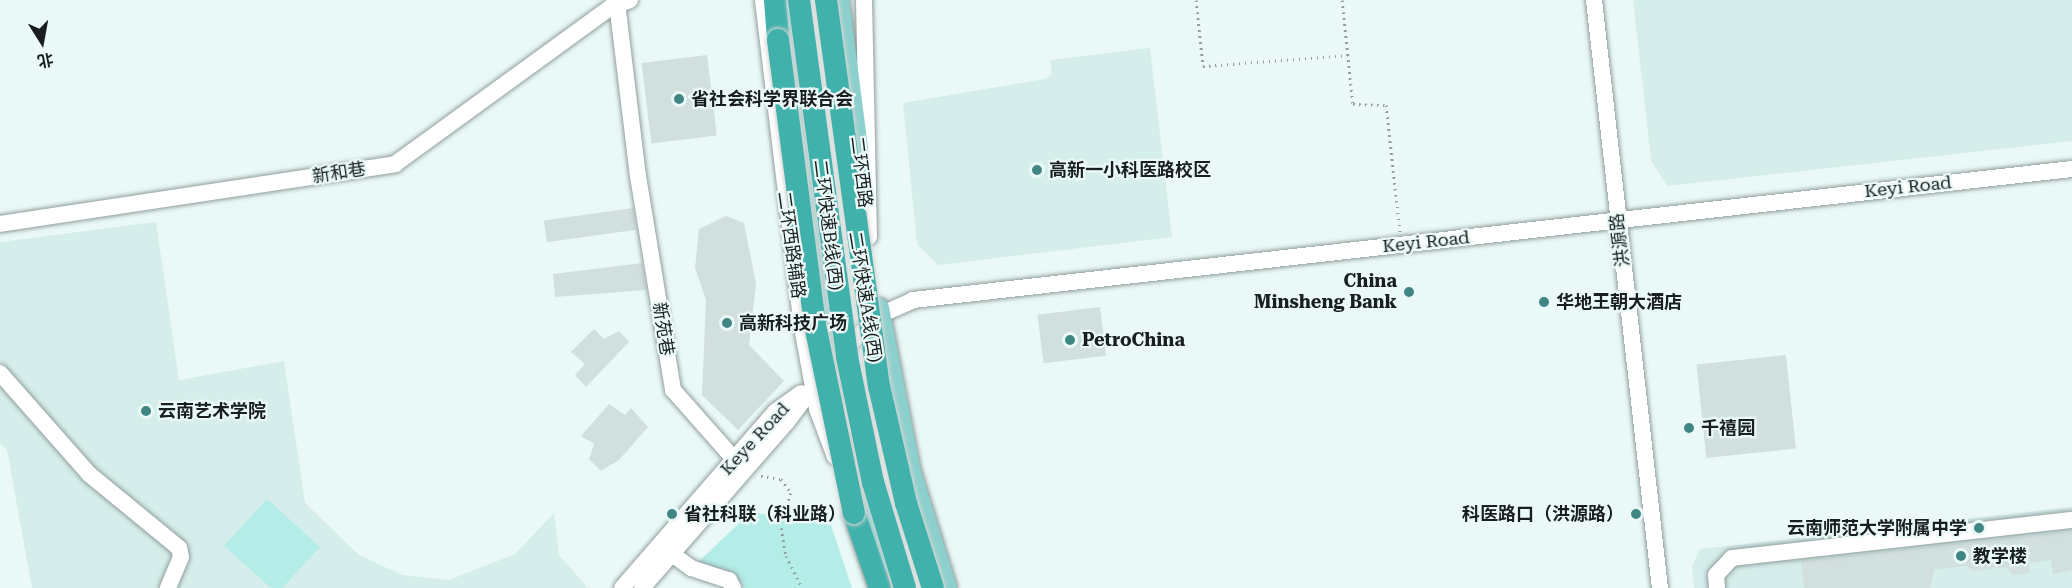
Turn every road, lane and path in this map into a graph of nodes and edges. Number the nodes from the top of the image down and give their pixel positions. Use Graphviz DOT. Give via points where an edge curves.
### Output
graph roads {
  1 [pos="763,0"];
  2 [pos="775,0"];
  3 [pos="786,0"];
  4 [pos="799,0"];
  5 [pos="826,0"];
  6 [pos="838,0"];
  7 [pos="864,0"];
  8 [pos="1196,0"];
  9 [pos="1342,0"];
  10 [pos="1594,0"];
  11 [pos="623,2"];
  12 [pos="1348,55"];
  13 [pos="840,115"];
  14 [pos="2072,169"];
  15 [pos="1617,220"];
  16 [pos="0,224"];
  17 [pos="869,237"];
  18 [pos="1402,245"];
  19 [pos="880,315"];
  20 [pos="834,359"];
  21 [pos="0,373"];
  22 [pos="812,385"];
  23 [pos="735,460"];
  24 [pos="754,484"];
  25 [pos="867,513"];
  26 [pos="2072,520"];
  27 [pos="672,554"];
  28 [pos="168,588"];
  29 [pos="622,588"];
  30 [pos="642,588"];
  31 [pos="733,588"];
  32 [pos="802,588"];
  33 [pos="880,588"];
  34 [pos="891,588"];
  35 [pos="905,588"];
  36 [pos="933,588"];
  37 [pos="947,588"];
  38 [pos="1660,588"];
  39 [pos="1717,588"];
  1 -- 22 [label="street, 二环西路辅路" via="789,236"];
  2 -- 33 [label="highway, bridge" via="827,396 855,517"];
  3 -- 20 [label="main road"];
  4 -- 35 [label="highway, 二环快速B线(西), bridge" via="849,368 873,482"];
  5 -- 13 [label="highway, 二环快速A线(西), bridge"];
  6 -- 13 [label="highway, bridge"];
  6 -- 17 [label="main road, 二环西路"];
  7 -- 17 [label="street"];
  8 -- 12 [label="path" via="1203,66"];
  9 -- 12 [label="path"];
  10 -- 15 [label="street, 洪源路"];
  11 -- 16 [label="street, 新和巷" via="395,164"];
  11 -- 23 [label="street, 新苑巷" via="638,176 673,390"];
  12 -- 18 [label="path" via="1353,104 1386,105"];
  13 -- 36 [label="highway, 二环快速A线(西), bridge" via="879,386 903,494"];
  14 -- 15 [label="street, Keyi Road"];
  15 -- 18 [label="street, Keyi Road"];
  15 -- 38 [label="street, 洪源路"];
  17 -- 19 [label="main road, 二环西路"];
  18 -- 19 [label="street, Keyi Road" via="913,300"];
  19 -- 20 [label="street, Keyi Road"];
  19 -- 37 [label="main road, 二环西路" via="911,472"];
  20 -- 22 [label="street, Keyi Road"];
  20 -- 25 [label="main road"];
  21 -- 28 [label="street" via="89,474 179,548 181,557"];
  22 -- 23 [label="street, Keye Road" via="775,412"];
  22 -- 25 [label="street, 二环西路辅路" via="829,443"];
  22 -- 27 [label="street, Keye Road" via="787,422"];
  23 -- 29 [label="street, Keye Road"];
  24 -- 32 [label="path" via="762,475 781,479 791,494 780,522 786,555"];
  25 -- 34 [label="main road"];
  26 -- 39 [label="street" via="1732,558 1716,575"];
  27 -- 30 [label="street, Keye Road"];
  27 -- 31 [label="street" via="691,568 729,580"];
}
